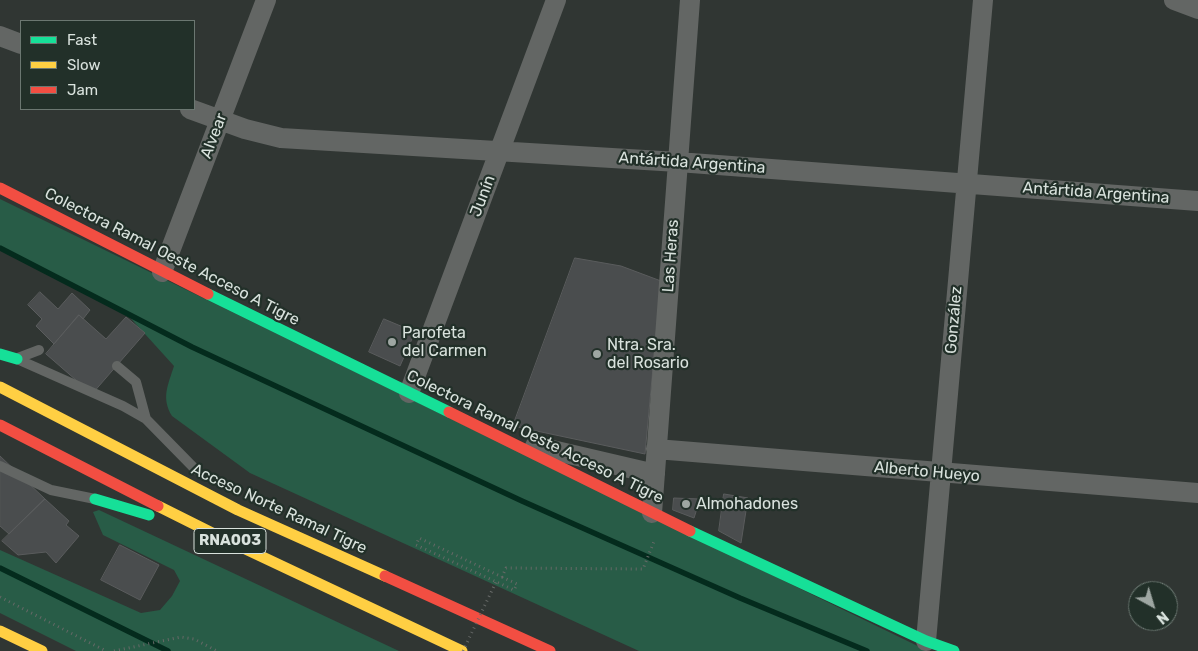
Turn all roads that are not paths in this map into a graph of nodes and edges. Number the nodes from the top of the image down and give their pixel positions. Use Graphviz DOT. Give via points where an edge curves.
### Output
graph roads {
  1 [pos="266,0"];
  2 [pos="556,0"];
  3 [pos="690,0"];
  4 [pos="983,0"];
  5 [pos="1174,0"];
  6 [pos="1198,9"];
  7 [pos="0,36"];
  8 [pos="20,44"];
  9 [pos="193,110"];
  10 [pos="220,120"];
  11 [pos="500,151"];
  12 [pos="678,162"];
  13 [pos="966,184"];
  14 [pos="0,188"];
  15 [pos="1198,201"];
  16 [pos="162,272"];
  17 [pos="39,350"];
  18 [pos="0,354"];
  19 [pos="17,359"];
  20 [pos="118,366"];
  21 [pos="0,387"];
  22 [pos="409,393"];
  23 [pos="146,419"];
  24 [pos="0,425"];
  25 [pos="505,439"];
  26 [pos="656,449"];
  27 [pos="0,466"];
  28 [pos="200,473"];
  29 [pos="940,473"];
  30 [pos="655,474"];
  31 [pos="1198,494"];
  32 [pos="95,499"];
  33 [pos="652,513"];
  34 [pos="291,521"];
  35 [pos="218,536"];
  36 [pos="462,611"];
  37 [pos="10,640"];
  38 [pos="926,641"];
  39 [pos="42,651"];
  40 [pos="463,651"];
  41 [pos="550,651"];
  42 [pos="954,651"];
  1 -- 10 [label="street, Alvear"];
  2 -- 11 [label="street, Junín"];
  3 -- 12 [label="street, Las Heras"];
  4 -- 13 [label="street, González"];
  5 -- 6 [label="street"];
  7 -- 8 [label="street"];
  9 -- 10 [label="street, Antártida Argentina"];
  10 -- 11 [label="street, Antártida Argentina" via="245,130 281,138"];
  10 -- 16 [label="street, Alvear"];
  11 -- 12 [label="street, Antártida Argentina"];
  11 -- 22 [label="street, Junín"];
  12 -- 13 [label="street, Antártida Argentina"];
  12 -- 26 [label="street, Las Heras"];
  13 -- 15 [label="street, Antártida Argentina"];
  13 -- 29 [label="street, González"];
  14 -- 16 [label="main road, Colectora Ramal Oeste Acceso A Tigre"];
  16 -- 22 [label="main road, Colectora Ramal Oeste Acceso A Tigre"];
  17 -- 19 [label="lane"];
  18 -- 19 [label="main road"];
  19 -- 23 [label="lane" via="124,406"];
  20 -- 23 [label="lane" via="136,382"];
  21 -- 36 [label="main road, Acceso Norte Ramal Tigre / RNA003" via="238,510"];
  22 -- 25 [label="main road, Colectora Ramal Oeste Acceso A Tigre"];
  23 -- 28 [label="lane"];
  24 -- 35 [label="main road, RNA003"];
  25 -- 30 [label="street"];
  25 -- 33 [label="main road, Colectora Ramal Oeste Acceso A Tigre"];
  26 -- 29 [label="street, Alberto Hueyo"];
  26 -- 30 [label="street, Las Heras"];
  27 -- 32 [label="lane" via="51,490"];
  29 -- 31 [label="street, Alberto Hueyo"];
  29 -- 38 [label="street, González"];
  30 -- 33 [label="street, Las Heras"];
  32 -- 35 [label="main road"];
  33 -- 38 [label="main road, Colectora Ramal Oeste Acceso A Tigre"];
  34 -- 36 [label="main road"];
  35 -- 40 [label="main road, RNA003"];
  36 -- 41 [label="main road, Acceso Norte Ramal Tigre / RNA003"];
  37 -- 39 [label="main road"];
  38 -- 42 [label="main road, Colectora Ramal Oeste Acceso A Tigre"];
}
